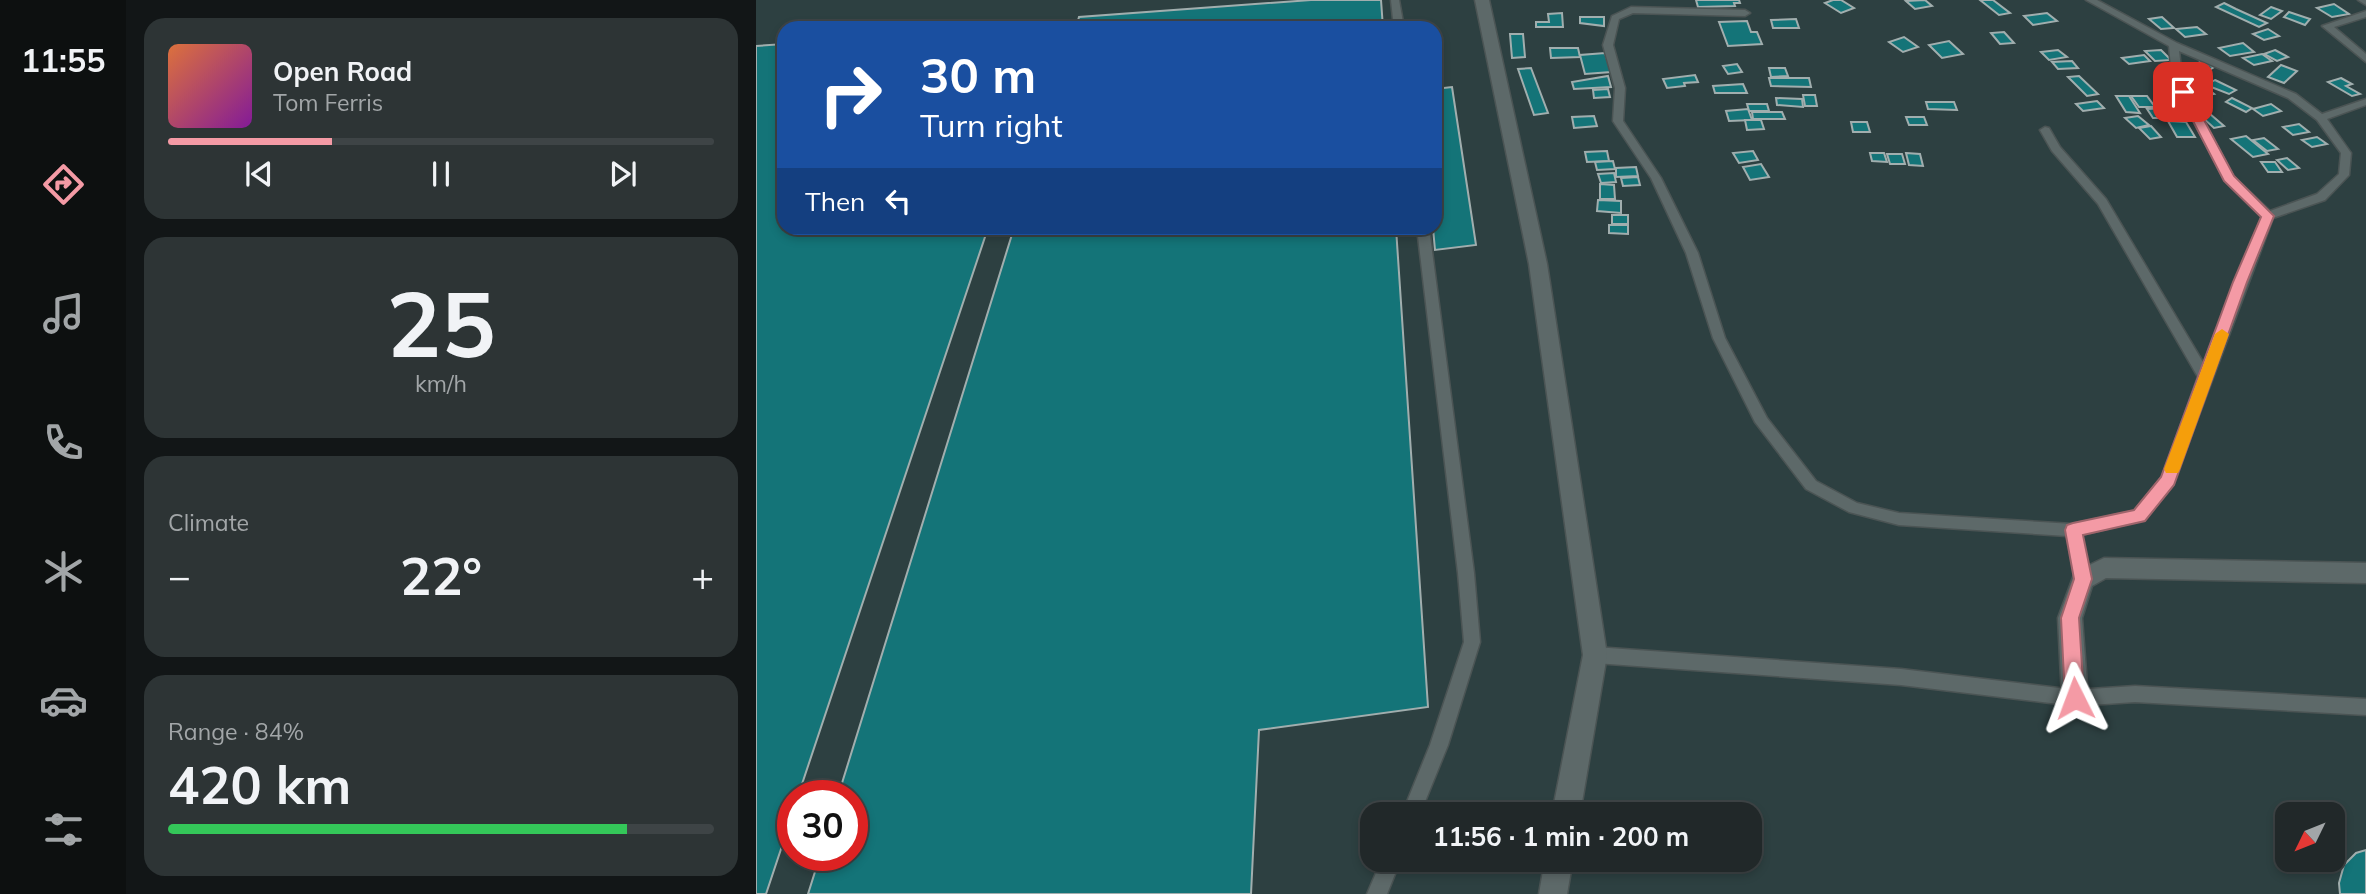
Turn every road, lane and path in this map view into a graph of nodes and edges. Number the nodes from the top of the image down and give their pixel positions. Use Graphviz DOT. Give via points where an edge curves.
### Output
graph roads {
  1 [pos="1395,0"];
  2 [pos="1482,0"];
  3 [pos="2090,0"];
  4 [pos="1745,13"];
  5 [pos="2366,14"];
  6 [pos="1398,21"];
  7 [pos="2174,45"];
  8 [pos="2366,59"];
  9 [pos="2366,102"];
  10 [pos="2321,118"];
  11 [pos="2045,130"];
  12 [pos="2268,216"];
  13 [pos="1424,235"];
  14 [pos="2205,377"];
  15 [pos="2073,530"];
  16 [pos="2366,573"];
  17 [pos="2083,579"];
  18 [pos="1595,655"];
  19 [pos="2075,698"];
  20 [pos="2366,707"];
  21 [pos="1416,802"];
  22 [pos="1568,802"];
  23 [pos="1386,872"];
  24 [pos="1557,872"];
  25 [pos="1377,894"];
  26 [pos="1553,894"];
  1 -- 6 [label="lane"];
  2 -- 18 [label="street" via="1538,264"];
  3 -- 7 [label="lane"];
  4 -- 15 [label="lane" via="1631,10 1615,18 1608,45 1620,88 1618,121 1656,178 1692,253 1719,338 1762,422 1811,485 1854,508 1899,519"];
  5 -- 8 [label="lane" via="2327,26"];
  7 -- 10 [label="lane" via="2292,96"];
  7 -- 12 [label="lane" via="2183,92 2229,178"];
  9 -- 10 [label="lane"];
  10 -- 12 [label="lane" via="2346,153 2344,175 2321,197"];
  11 -- 14 [label="lane" via="2102,202"];
  12 -- 14 [label="lane"];
  13 -- 21 [label="lane" via="1472,642"];
  14 -- 15 [label="lane" via="2168,480 2139,516"];
  15 -- 17 [label="lane"];
  16 -- 17 [label="street" via="2104,568"];
  17 -- 19 [label="street" via="2070,618"];
  18 -- 19 [label="lane" via="1900,677"];
  18 -- 22 [label="street"];
  19 -- 20 [label="lane" via="2135,694"];
  23 -- 25 [label="lane"];
  24 -- 26 [label="street"];
}
